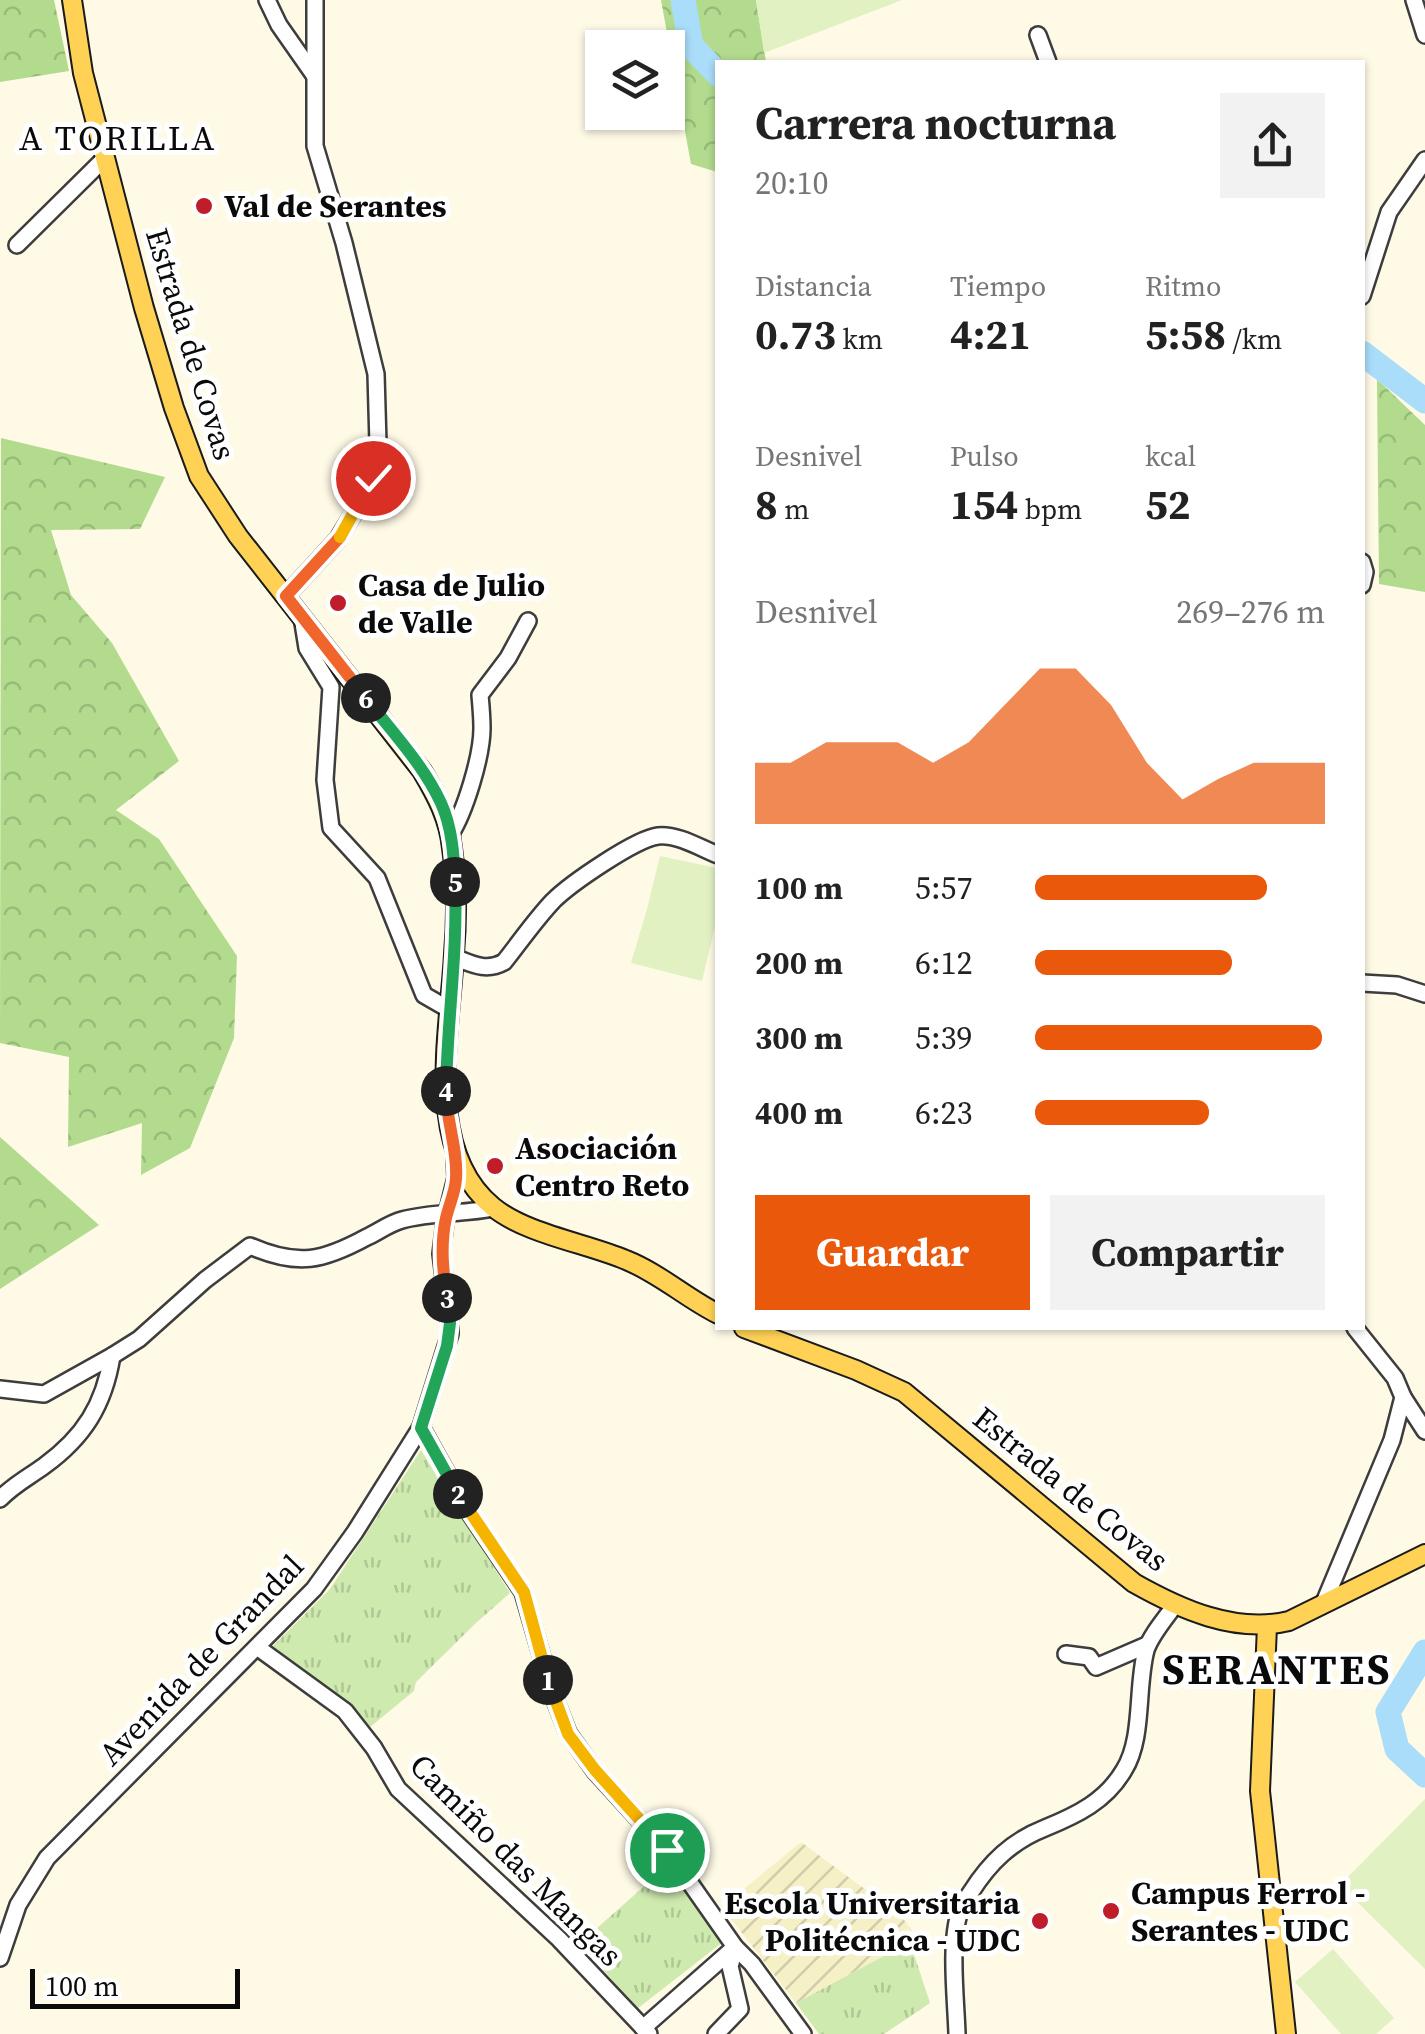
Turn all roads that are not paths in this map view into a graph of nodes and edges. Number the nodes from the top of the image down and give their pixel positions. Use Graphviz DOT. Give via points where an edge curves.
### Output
graph roads {
  1 [pos="72,0"];
  2 [pos="267,0"];
  3 [pos="315,0"];
  4 [pos="1414,0"];
  5 [pos="1425,35"];
  6 [pos="1038,36"];
  7 [pos="1047,60"];
  8 [pos="314,75"];
  9 [pos="105,158"];
  10 [pos="1425,160"];
  11 [pos="17,245"];
  12 [pos="1365,287"];
  13 [pos="286,596"];
  14 [pos="302,617"];
  15 [pos="528,622"];
  16 [pos="450,836"];
  17 [pos="715,854"];
  18 [pos="454,957"];
  19 [pos="1365,983"];
  20 [pos="1425,994"];
  21 [pos="450,1010"];
  22 [pos="455,1149"];
  23 [pos="474,1187"];
  24 [pos="494,1208"];
  25 [pos="446,1215"];
  26 [pos="715,1312"];
  27 [pos="749,1330"];
  28 [pos="1358,1330"];
  29 [pos="112,1356"];
  30 [pos="0,1390"];
  31 [pos="1403,1397"];
  32 [pos="421,1428"];
  33 [pos="1425,1431"];
  34 [pos="0,1499"];
  35 [pos="1425,1554"];
  36 [pos="1175,1605"];
  37 [pos="1323,1605"];
  38 [pos="1267,1626"];
  39 [pos="1147,1645"];
  40 [pos="257,1647"];
  41 [pos="1066,1654"];
  42 [pos="736,1947"];
  43 [pos="0,1958"];
  44 [pos="646,2031"];
  45 [pos="716,2034"];
  46 [pos="803,2034"];
  47 [pos="957,2034"];
  48 [pos="1286,2034"];
  1 -- 9 [label="main road, Estrada de Covas"];
  2 -- 8 [label="street"];
  3 -- 8 [label="street"];
  4 -- 5 [label="street"];
  6 -- 7 [label="street"];
  8 -- 13 [label="street" via="316,146 376,374 378,444 373,478 338,540"];
  9 -- 11 [label="street"];
  9 -- 13 [label="main road, Estrada de Covas" via="144,308 199,476"];
  10 -- 12 [label="street" via="1389,212"];
  13 -- 14 [label="main road, Estrada de Covas"];
  14 -- 16 [label="main road, Estrada de Covas" via="422,771"];
  14 -- 21 [label="street" via="307,648 331,687 325,780 331,828 377,878 424,995"];
  15 -- 16 [label="street" via="480,695 478,754"];
  16 -- 18 [label="main road, Estrada de Covas"];
  17 -- 18 [label="street" via="662,836 642,840 557,897 495,968"];
  18 -- 21 [label="main road, Estrada de Covas"];
  19 -- 20 [label="street"];
  21 -- 22 [label="main road, Estrada de Covas" via="446,1102"];
  22 -- 23 [label="main road, Estrada de Covas"];
  22 -- 25 [label="street, Avenida de Grandal"];
  23 -- 24 [label="main road, Estrada de Covas"];
  23 -- 25 [label="street" via="459,1192"];
  24 -- 25 [label="street"];
  24 -- 26 [label="main road, Estrada de Covas" via="630,1261"];
  25 -- 29 [label="street" via="399,1220 316,1260 250,1246"];
  25 -- 32 [label="street, Avenida de Grandal" via="441,1254 450,1334"];
  27 -- 36 [label="main road, Estrada de Covas" via="904,1392 1113,1568"];
  28 -- 31 [label="street"];
  29 -- 30 [label="street" via="44,1394"];
  29 -- 34 [label="street" via="108,1384 84,1429"];
  31 -- 33 [label="street"];
  31 -- 37 [label="street" via="1392,1440"];
  32 -- 40 [label="street, Avenida de Grandal" via="314,1588"];
  32 -- 42 [label="street" via="524,1592 568,1734 667,1850"];
  35 -- 37 [label="main road, Estrada de Covas"];
  36 -- 38 [label="main road, Estrada de Covas"];
  36 -- 39 [label="street"];
  37 -- 38 [label="main road, Estrada de Covas"];
  38 -- 48 [label="main road" via="1260,1791"];
  39 -- 41 [label="street" via="1096,1667 1090,1657"];
  39 -- 47 [label="street" via="1134,1752 1123,1773 1084,1811 1007,1848 960,1910"];
  40 -- 43 [label="street, Avenida de Grandal" via="48,1858 18,1904"];
  40 -- 44 [label="street, Camiño das Mangas" via="344,1711 398,1790 560,1939"];
  42 -- 44 [label="street"];
  42 -- 45 [label="street" via="730,1966 740,2010"];
  42 -- 46 [label="street"];
}
